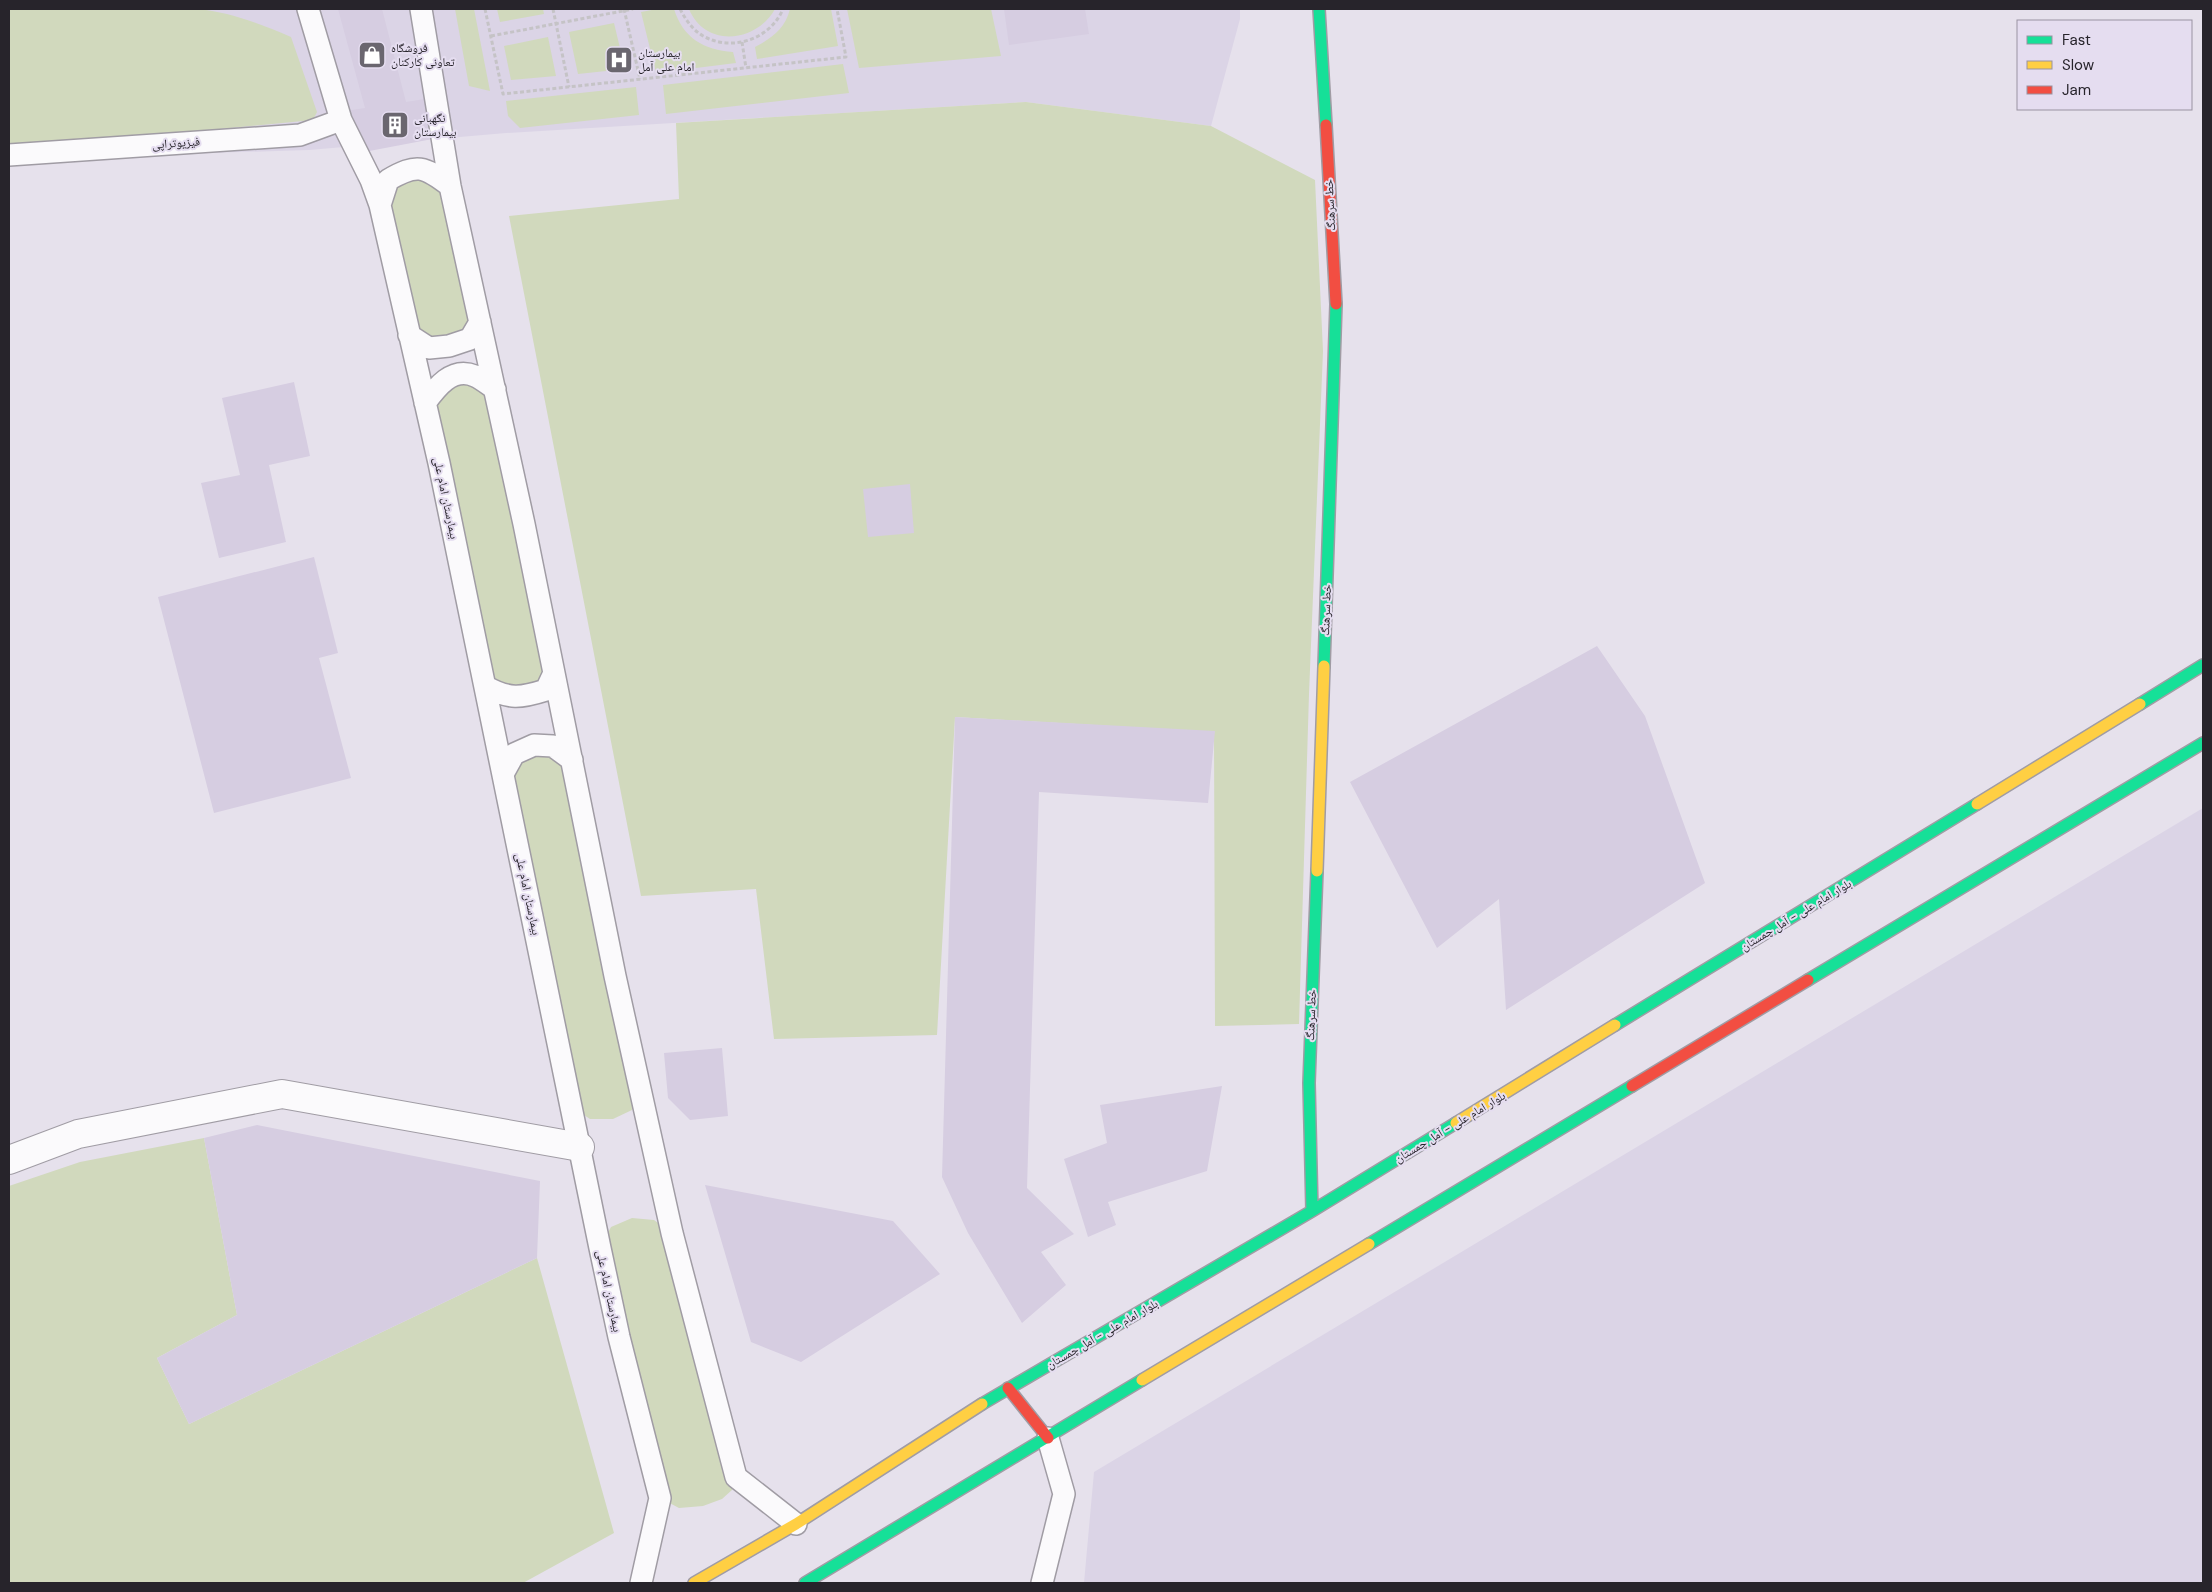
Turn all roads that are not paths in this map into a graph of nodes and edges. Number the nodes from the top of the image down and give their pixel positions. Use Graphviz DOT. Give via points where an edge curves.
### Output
graph roads {
  1 [pos="308,9"];
  2 [pos="421,9"];
  3 [pos="1319,9"];
  4 [pos="341,120"];
  5 [pos="9,154"];
  6 [pos="450,186"];
  7 [pos="380,205"];
  8 [pos="480,322"];
  9 [pos="409,335"];
  10 [pos="495,389"];
  11 [pos="425,403"];
  12 [pos="2203,665"];
  13 [pos="554,673"];
  14 [pos="485,686"];
  15 [pos="2203,743"];
  16 [pos="572,760"];
  17 [pos="503,774"];
  18 [pos="580,1147"];
  19 [pos="9,1160"];
  20 [pos="1312,1211"];
  21 [pos="1008,1388"];
  22 [pos="1048,1438"];
  23 [pos="796,1524"];
  24 [pos="641,1583"];
  25 [pos="694,1583"];
  26 [pos="805,1583"];
  27 [pos="1042,1583"];
  1 -- 4 [label="lane, بیمارستان امام علی"];
  2 -- 6 [label="lane"];
  3 -- 20 [label="main road, خط سرهنگ" via="1336,318 1308,1082"];
  4 -- 5 [label="lane, فیزیوتراپی" via="300,135"];
  4 -- 7 [label="lane, بیمارستان امام علی"];
  6 -- 7 [label="lane" via="429,170 407,169 388,180"];
  6 -- 8 [label="lane"];
  7 -- 9 [label="lane, بیمارستان امام علی"];
  8 -- 9 [label="lane" via="470,339 449,346 429,348"];
  8 -- 10 [label="lane"];
  9 -- 11 [label="lane, بیمارستان امام علی"];
  10 -- 11 [label="lane" via="474,375 457,374 439,383"];
  10 -- 13 [label="lane"];
  11 -- 14 [label="lane, بیمارستان امام علی"];
  12 -- 20 [label="main road, بلوار امام علی - آمل چمستان"];
  13 -- 14 [label="lane" via="546,690 523,697 502,696"];
  13 -- 16 [label="lane"];
  14 -- 17 [label="lane, بیمارستان امام علی"];
  15 -- 22 [label="main road"];
  16 -- 17 [label="lane" via="553,746 534,744 514,754"];
  16 -- 23 [label="lane" via="615,976 672,1233 736,1477"];
  17 -- 18 [label="lane, بیمارستان امام علی"];
  18 -- 19 [label="street" via="282,1094 78,1134"];
  18 -- 24 [label="lane, بیمارستان امام علی" via="619,1338 660,1498"];
  20 -- 21 [label="main road, بلوار امام علی - آمل چمستان"];
  21 -- 22 [label="main road"];
  21 -- 23 [label="main road, بلوار امام علی - آمل چمستان"];
  22 -- 26 [label="main road"];
  22 -- 27 [label="lane" via="1064,1494"];
  23 -- 25 [label="main road, بلوار امام علی - آمل چمستان"];
}
